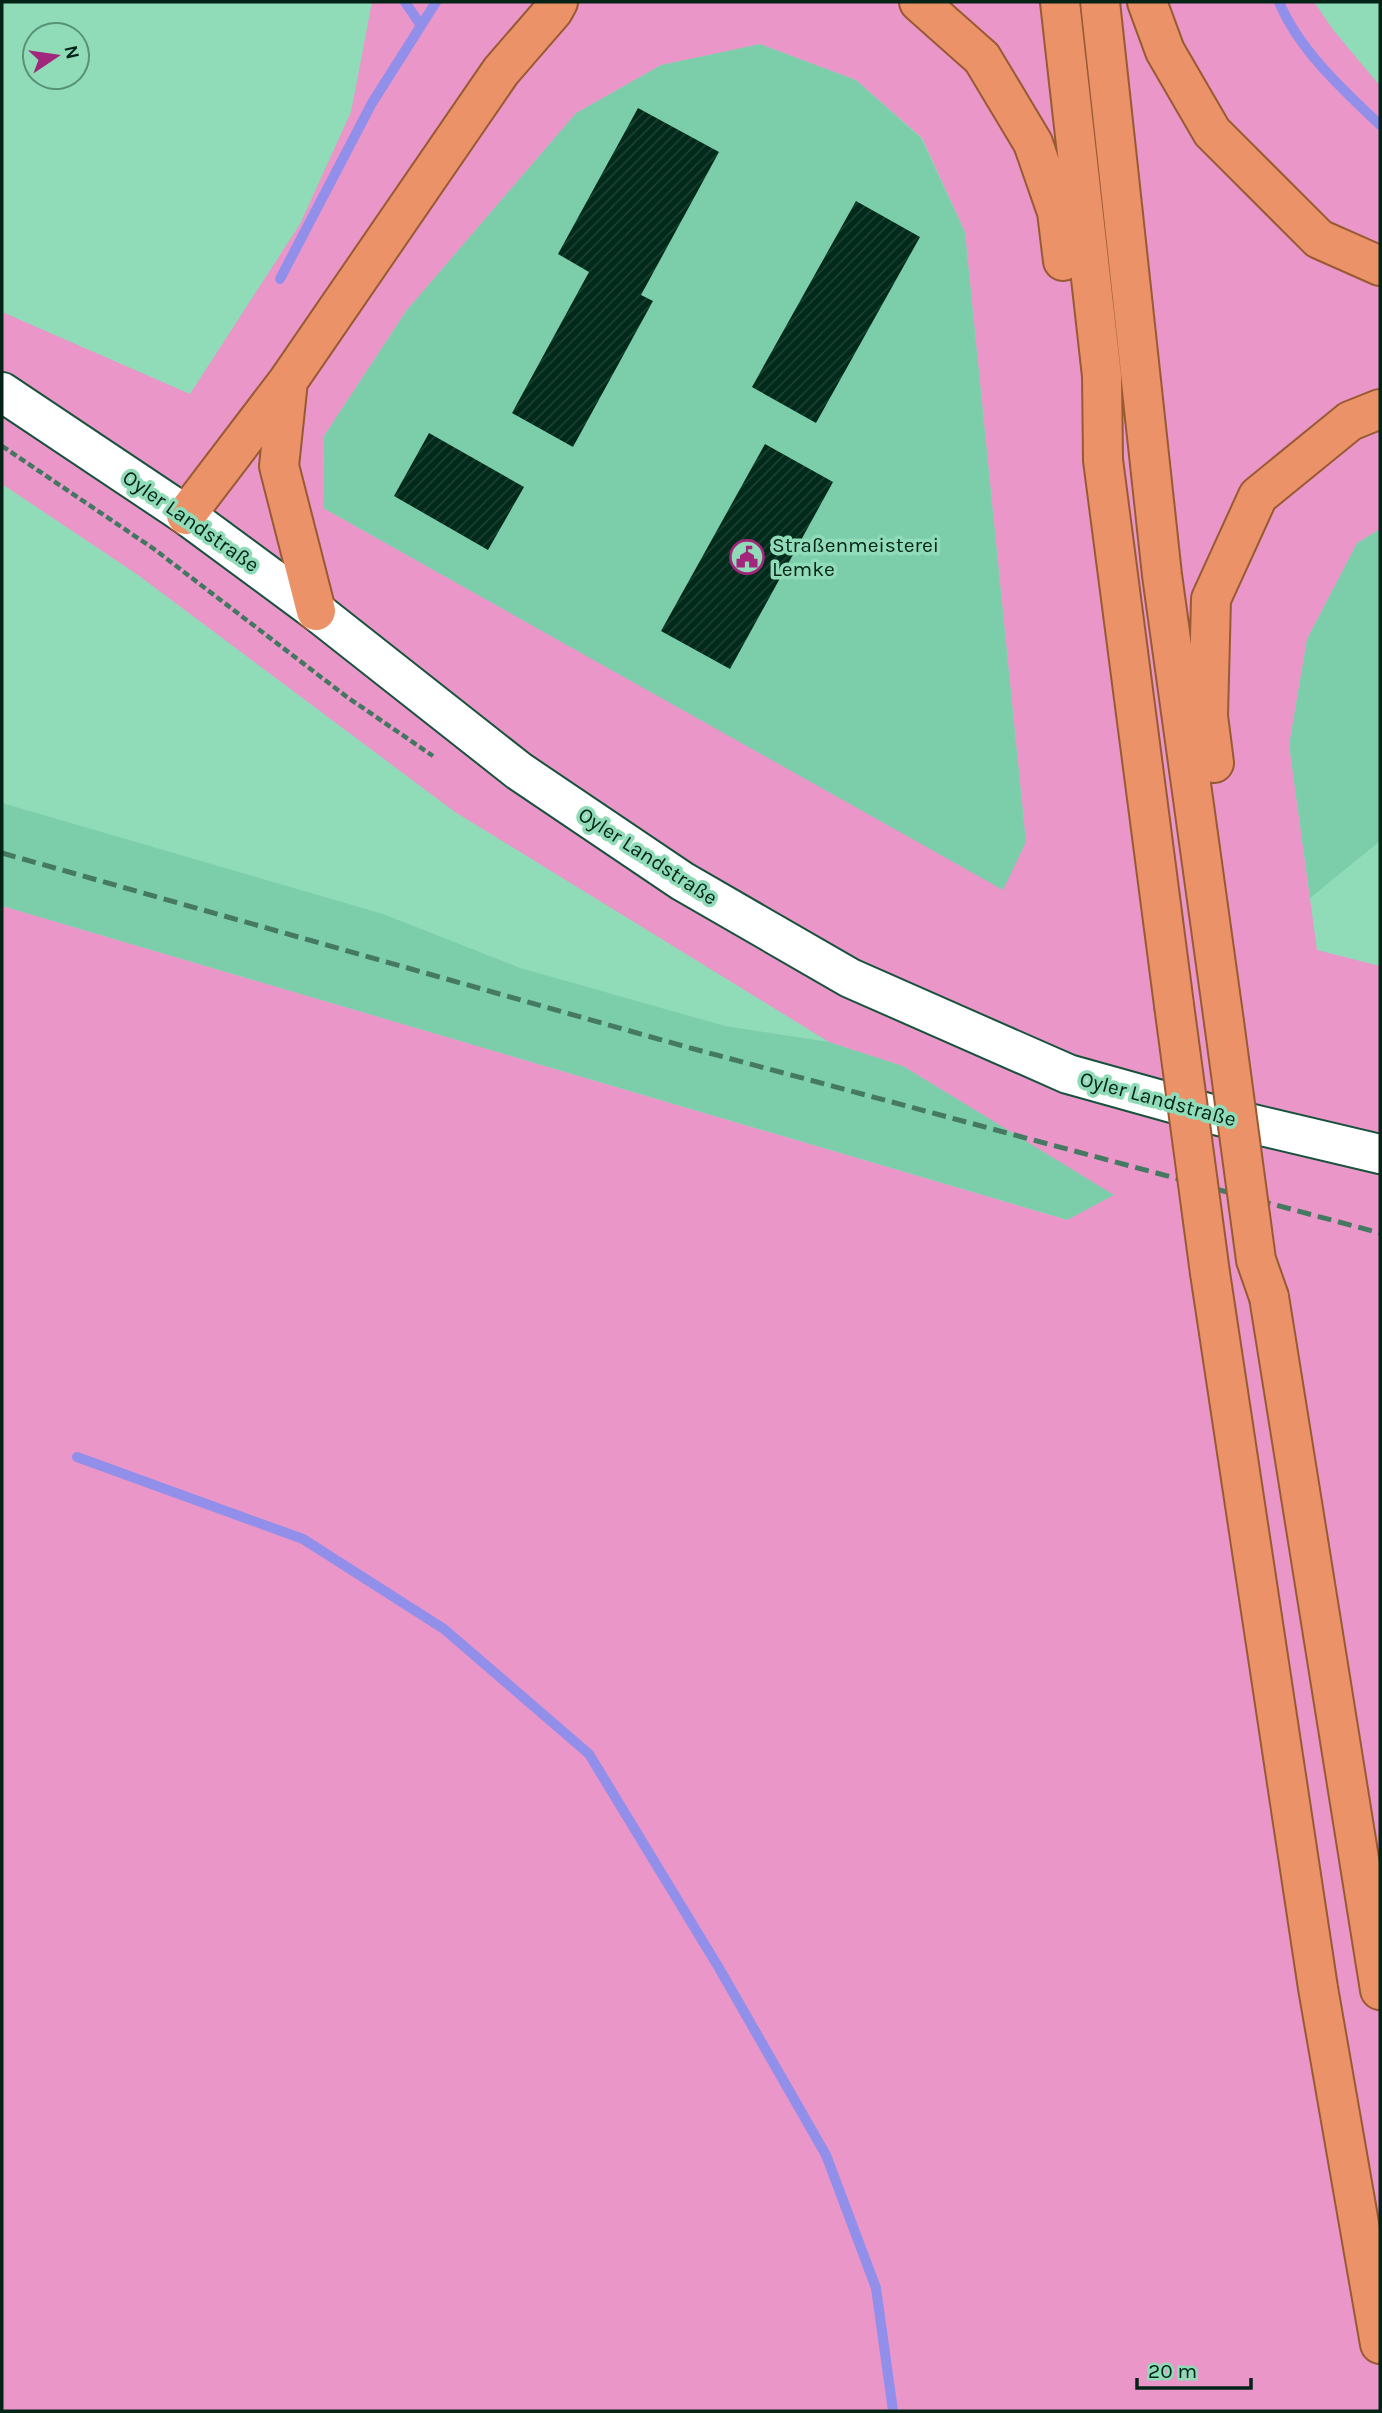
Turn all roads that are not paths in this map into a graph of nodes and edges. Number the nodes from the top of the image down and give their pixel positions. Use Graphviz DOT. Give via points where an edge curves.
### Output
graph roads {
  1 [pos="919,2"];
  2 [pos="1060,2"];
  3 [pos="1100,2"];
  4 [pos="1147,2"];
  5 [pos="564,5"];
  6 [pos="1380,266"];
  7 [pos="288,381"];
  8 [pos="2,392"];
  9 [pos="1380,409"];
  10 [pos="1103,460"];
  11 [pos="186,515"];
  12 [pos="316,611"];
  13 [pos="1236,1024"];
  14 [pos="1380,1154"];
  15 [pos="1380,1990"];
  16 [pos="1380,2344"];
  1 -- 10 [label="highway" via="982,58 1033,142 1057,212 1078,380"];
  2 -- 10 [label="highway" via="1102,376"];
  3 -- 13 [label="highway" via="1163,575"];
  4 -- 6 [label="highway" via="1165,51 1212,132 1319,239"];
  5 -- 7 [label="highway" via="501,71"];
  7 -- 11 [label="highway"];
  7 -- 12 [label="highway" via="279,466"];
  8 -- 11 [label="main road, Oyler Landstraße"];
  9 -- 13 [label="highway" via="1350,421 1258,496 1211,599 1209,716"];
  10 -- 16 [label="highway, bridge" via="1210,1273 1318,1988"];
  11 -- 12 [label="main road, Oyler Landstraße"];
  12 -- 14 [label="main road, Oyler Landstraße" via="519,771 682,881 850,978 1068,1074"];
  13 -- 15 [label="highway, bridge" via="1256,1260 1269,1297"];
}
